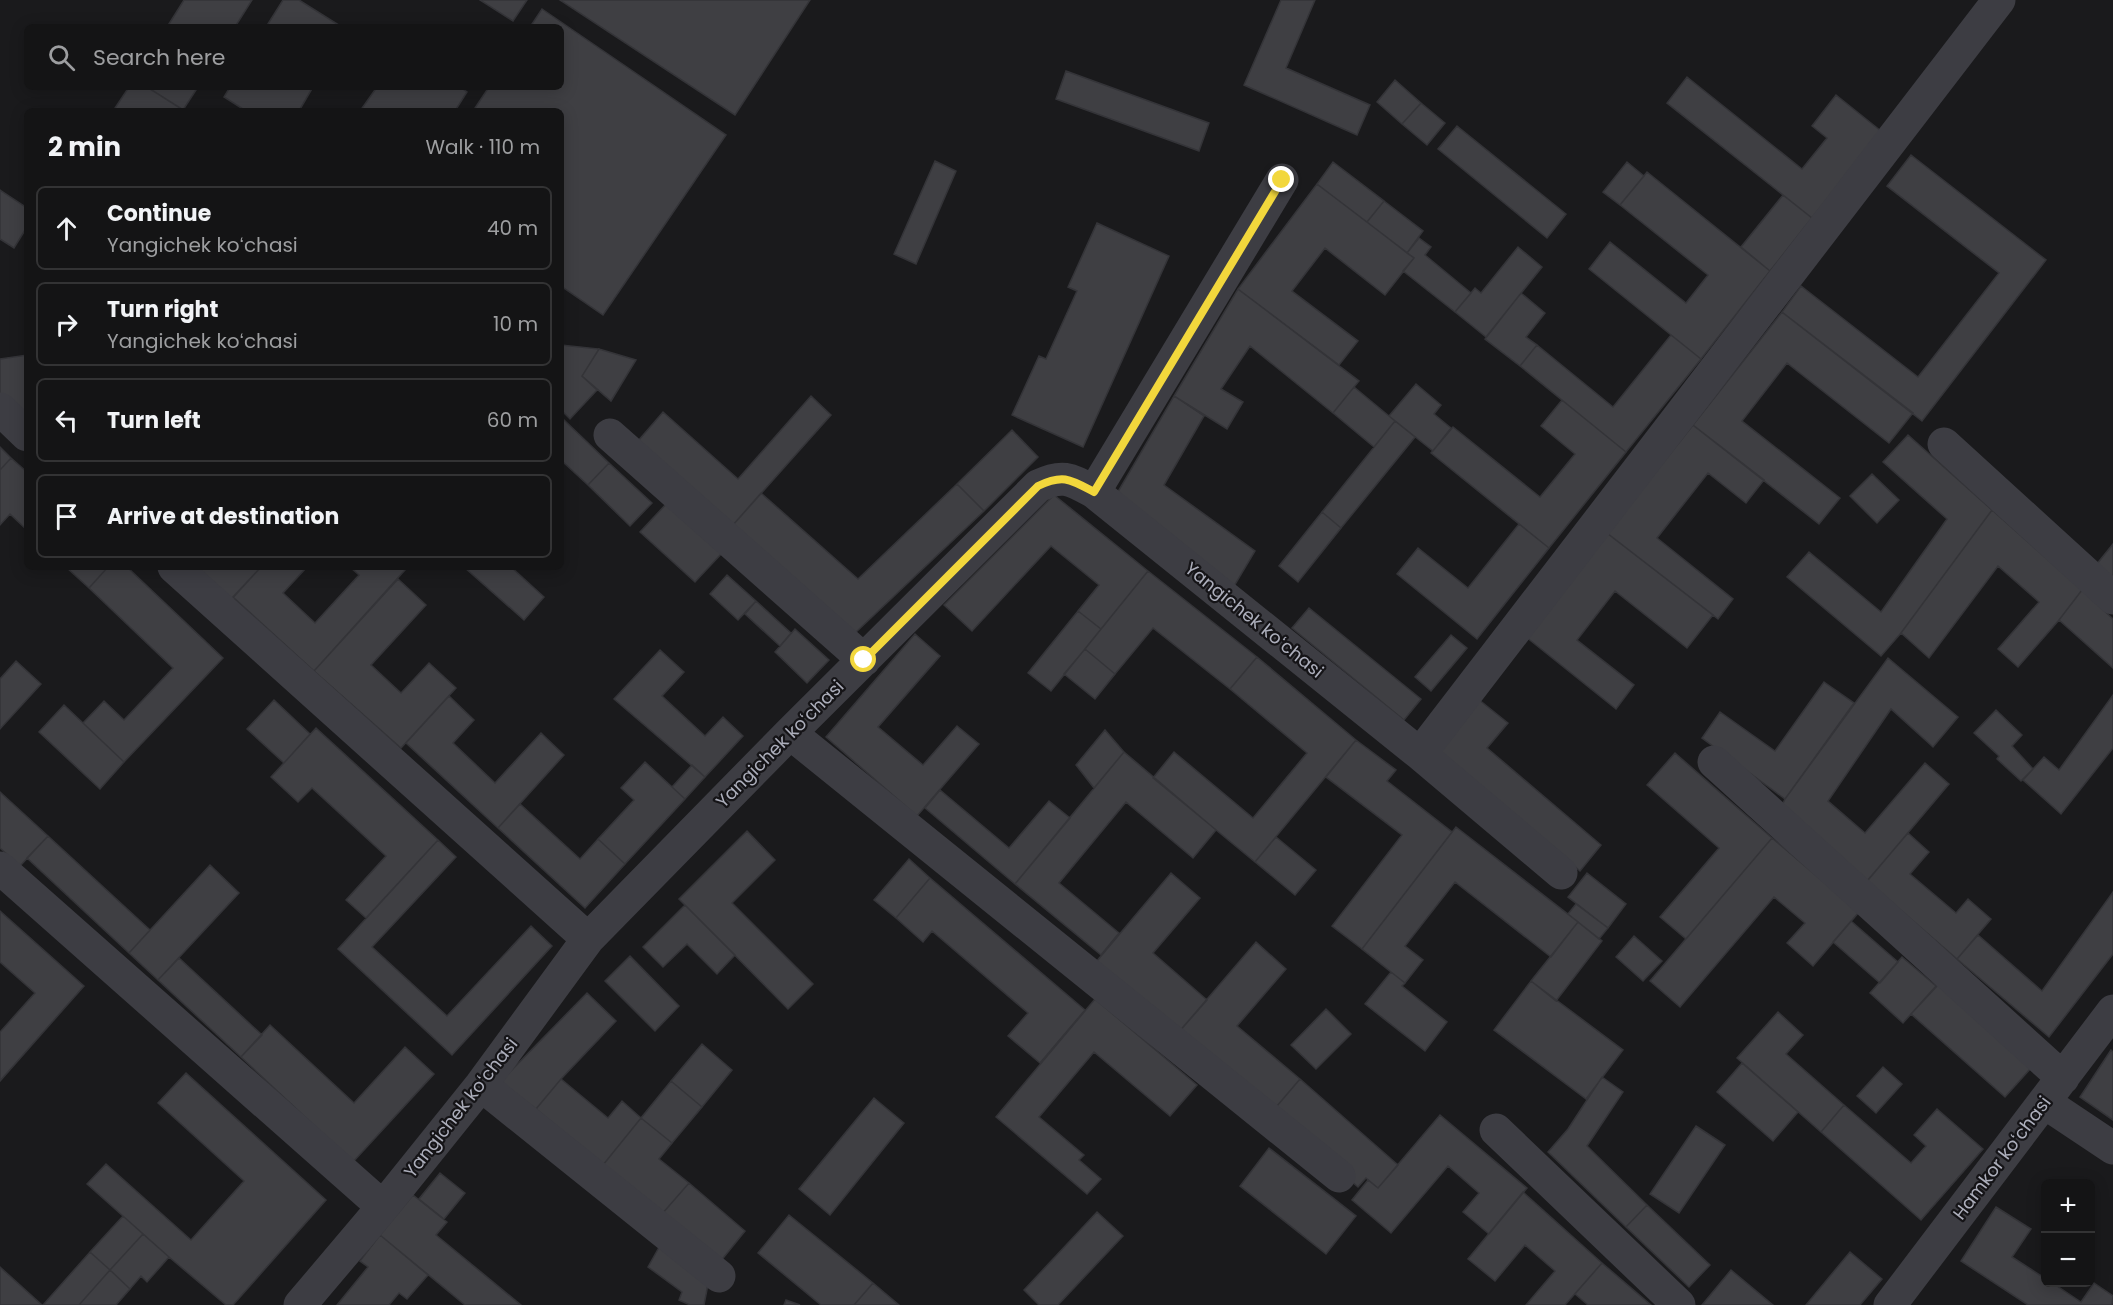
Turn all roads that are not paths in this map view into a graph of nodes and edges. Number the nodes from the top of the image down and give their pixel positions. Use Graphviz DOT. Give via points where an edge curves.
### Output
graph roads {
  1 [pos="1999,0"];
  2 [pos="1282,180"];
  3 [pos="0,409"];
  4 [pos="24,432"];
  5 [pos="610,435"];
  6 [pos="1944,444"];
  7 [pos="1094,492"];
  8 [pos="177,570"];
  9 [pos="2113,598"];
  10 [pos="864,660"];
  11 [pos="790,733"];
  12 [pos="1420,754"];
  13 [pos="1714,762"];
  14 [pos="0,868"];
  15 [pos="1561,873"];
  16 [pos="588,939"];
  17 [pos="2113,1011"];
  18 [pos="481,1085"];
  19 [pos="2053,1090"];
  20 [pos="1496,1130"];
  21 [pos="2113,1148"];
  22 [pos="1339,1176"];
  23 [pos="383,1207"];
  24 [pos="719,1276"];
  25 [pos="300,1305"];
  26 [pos="1679,1305"];
  27 [pos="1890,1305"];
  1 -- 12 [label="street"];
  2 -- 7 [label="street"];
  3 -- 4 [label="street"];
  5 -- 10 [label="street"];
  6 -- 9 [label="street"];
  7 -- 10 [label="street, Yangichek koʻchasi" via="1076,482 1055,478 1038,486"];
  7 -- 12 [label="street, Yangichek koʻchasi"];
  8 -- 16 [label="street"];
  10 -- 11 [label="street, Yangichek koʻchasi"];
  11 -- 16 [label="street, Yangichek koʻchasi"];
  11 -- 22 [label="street"];
  12 -- 15 [label="street, Yangichek koʻchasi"];
  13 -- 19 [label="street"];
  14 -- 23 [label="street"];
  16 -- 18 [label="street, Yangichek koʻchasi"];
  17 -- 19 [label="street, Hamkor koʻchasi"];
  18 -- 23 [label="street, Yangichek koʻchasi"];
  18 -- 24 [label="street"];
  19 -- 21 [label="street"];
  19 -- 27 [label="street, Hamkor koʻchasi"];
  20 -- 26 [label="street"];
  23 -- 25 [label="street, Yangichek koʻchasi"];
}
